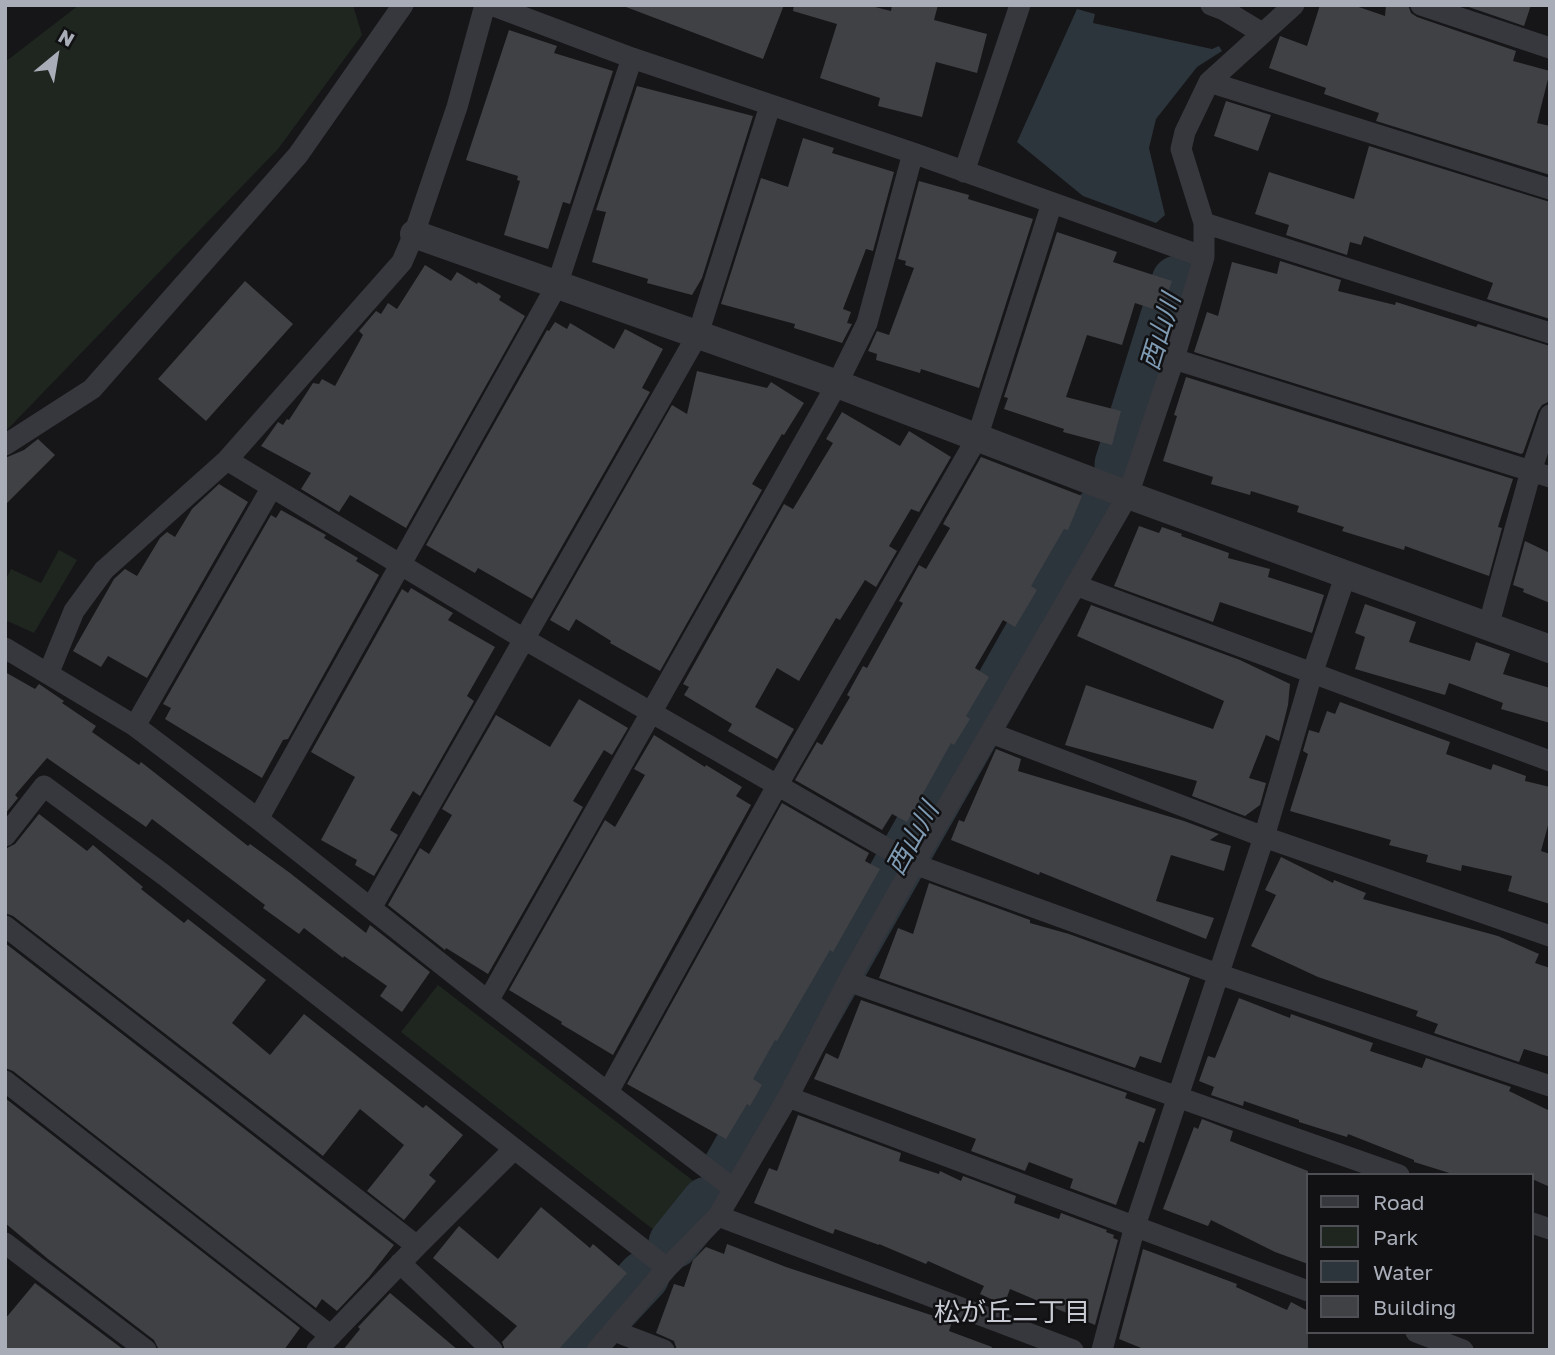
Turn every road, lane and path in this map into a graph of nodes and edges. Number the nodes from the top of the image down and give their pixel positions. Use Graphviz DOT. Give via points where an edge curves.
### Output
graph roads {
  1 [pos="485,5"];
  2 [pos="491,5"];
  3 [pos="1020,5"];
  4 [pos="1211,5"];
  5 [pos="1294,5"];
  6 [pos="1420,5"];
  7 [pos="399,8"];
  8 [pos="1262,33"];
  9 [pos="1550,48"];
  10 [pos="632,58"];
  11 [pos="1209,82"];
  12 [pos="770,106"];
  13 [pos="913,153"];
  14 [pos="964,172"];
  15 [pos="1550,190"];
  16 [pos="1052,203"];
  17 [pos="1204,223"];
  18 [pos="414,234"];
  19 [pos="1204,257"];
  20 [pos="557,285"];
  21 [pos="1550,332"];
  22 [pos="698,334"];
  23 [pos="1174,359"];
  24 [pos="837,384"];
  25 [pos="1550,415"];
  26 [pos="977,438"];
  27 [pos="5,444"];
  28 [pos="227,460"];
  29 [pos="1541,474"];
  30 [pos="272,487"];
  31 [pos="1129,495"];
  32 [pos="401,564"];
  33 [pos="1346,574"];
  34 [pos="1075,585"];
  35 [pos="1489,627"];
  36 [pos="524,639"];
  37 [pos="5,648"];
  38 [pos="1550,649"];
  39 [pos="48,672"];
  40 [pos="1312,674"];
  41 [pos="653,712"];
  42 [pos="135,726"];
  43 [pos="992,733"];
  44 [pos="1550,761"];
  45 [pos="777,786"];
  46 [pos="258,818"];
  47 [pos="5,836"];
  48 [pos="1264,837"];
  49 [pos="914,864"];
  50 [pos="371,908"];
  51 [pos="5,926"];
  52 [pos="1550,936"];
  53 [pos="1217,974"];
  54 [pos="848,981"];
  55 [pos="488,1001"];
  56 [pos="5,1081"];
  57 [pos="1550,1086"];
  58 [pos="608,1093"];
  59 [pos="1177,1095"];
  60 [pos="788,1097"];
  61 [pos="514,1149"];
  62 [pos="1393,1173"];
  63 [pos="734,1189"];
  64 [pos="718,1216"];
  65 [pos="1135,1226"];
  66 [pos="5,1243"];
  67 [pos="417,1246"];
  68 [pos="400,1264"];
  69 [pos="667,1268"];
  70 [pos="1306,1290"];
  71 [pos="614,1331"];
  72 [pos="1421,1334"];
  73 [pos="324,1343"];
  74 [pos="146,1350"];
  75 [pos="492,1350"];
  76 [pos="597,1350"];
  77 [pos="664,1350"];
  78 [pos="1073,1350"];
  79 [pos="1102,1350"];
  80 [pos="1463,1350"];
  1 -- 18 [label="street"];
  2 -- 10 [label="street"];
  3 -- 14 [label="street"];
  4 -- 8 [label="street"];
  5 -- 8 [label="street"];
  6 -- 9 [label="street"];
  7 -- 27 [label="street" via="298,155 92,389"];
  8 -- 11 [label="street"];
  10 -- 12 [label="street"];
  10 -- 20 [label="street"];
  11 -- 15 [label="street"];
  11 -- 17 [label="street" via="1181,149"];
  12 -- 13 [label="street"];
  12 -- 22 [label="street"];
  13 -- 14 [label="street"];
  13 -- 24 [label="street" via="867,323"];
  14 -- 16 [label="street"];
  16 -- 19 [label="street"];
  16 -- 26 [label="street"];
  17 -- 19 [label="street"];
  17 -- 21 [label="street"];
  18 -- 20 [label="street"];
  18 -- 28 [label="street" via="402,262"];
  19 -- 23 [label="street"];
  20 -- 22 [label="street"];
  20 -- 32 [label="street"];
  22 -- 24 [label="street"];
  22 -- 36 [label="street"];
  23 -- 29 [label="street"];
  23 -- 31 [label="street"];
  24 -- 26 [label="street"];
  24 -- 41 [label="street"];
  25 -- 29 [label="street"];
  26 -- 31 [label="street"];
  26 -- 45 [label="street"];
  28 -- 30 [label="street"];
  28 -- 39 [label="street" via="104,570 74,611"];
  29 -- 35 [label="street"];
  30 -- 32 [label="street"];
  30 -- 42 [label="street"];
  31 -- 33 [label="street"];
  31 -- 34 [label="street"];
  32 -- 36 [label="street"];
  32 -- 46 [label="street"];
  33 -- 35 [label="street"];
  33 -- 40 [label="street"];
  34 -- 40 [label="street"];
  34 -- 43 [label="street"];
  35 -- 38 [label="street"];
  36 -- 41 [label="street"];
  36 -- 50 [label="street"];
  37 -- 39 [label="street"];
  39 -- 42 [label="street"];
  40 -- 44 [label="street"];
  40 -- 48 [label="street"];
  41 -- 45 [label="street"];
  41 -- 55 [label="street"];
  42 -- 46 [label="street"];
  43 -- 48 [label="street"];
  43 -- 49 [label="street"];
  45 -- 49 [label="street"];
  45 -- 58 [label="street"];
  46 -- 50 [label="street"];
  47 -- 61 [label="street" via="44,786"];
  48 -- 52 [label="street"];
  48 -- 53 [label="street"];
  49 -- 53 [label="street"];
  49 -- 54 [label="street"];
  50 -- 55 [label="street"];
  51 -- 67 [label="street"];
  53 -- 57 [label="street"];
  53 -- 59 [label="street"];
  54 -- 59 [label="street"];
  54 -- 60 [label="street"];
  55 -- 58 [label="street"];
  56 -- 73 [label="street"];
  58 -- 63 [label="street"];
  59 -- 62 [label="street"];
  59 -- 65 [label="street"];
  60 -- 63 [label="street"];
  60 -- 65 [label="street"];
  61 -- 67 [label="street"];
  61 -- 69 [label="street"];
  63 -- 64 [label="street"];
  64 -- 69 [label="street"];
  64 -- 78 [label="street"];
  65 -- 70 [label="street"];
  65 -- 79 [label="street"];
  66 -- 74 [label="street"];
  67 -- 68 [label="street"];
  68 -- 73 [label="street"];
  68 -- 75 [label="street"];
  69 -- 71 [label="street"];
  71 -- 76 [label="street"];
  71 -- 77 [label="street"];
  72 -- 80 [label="street"];
}
